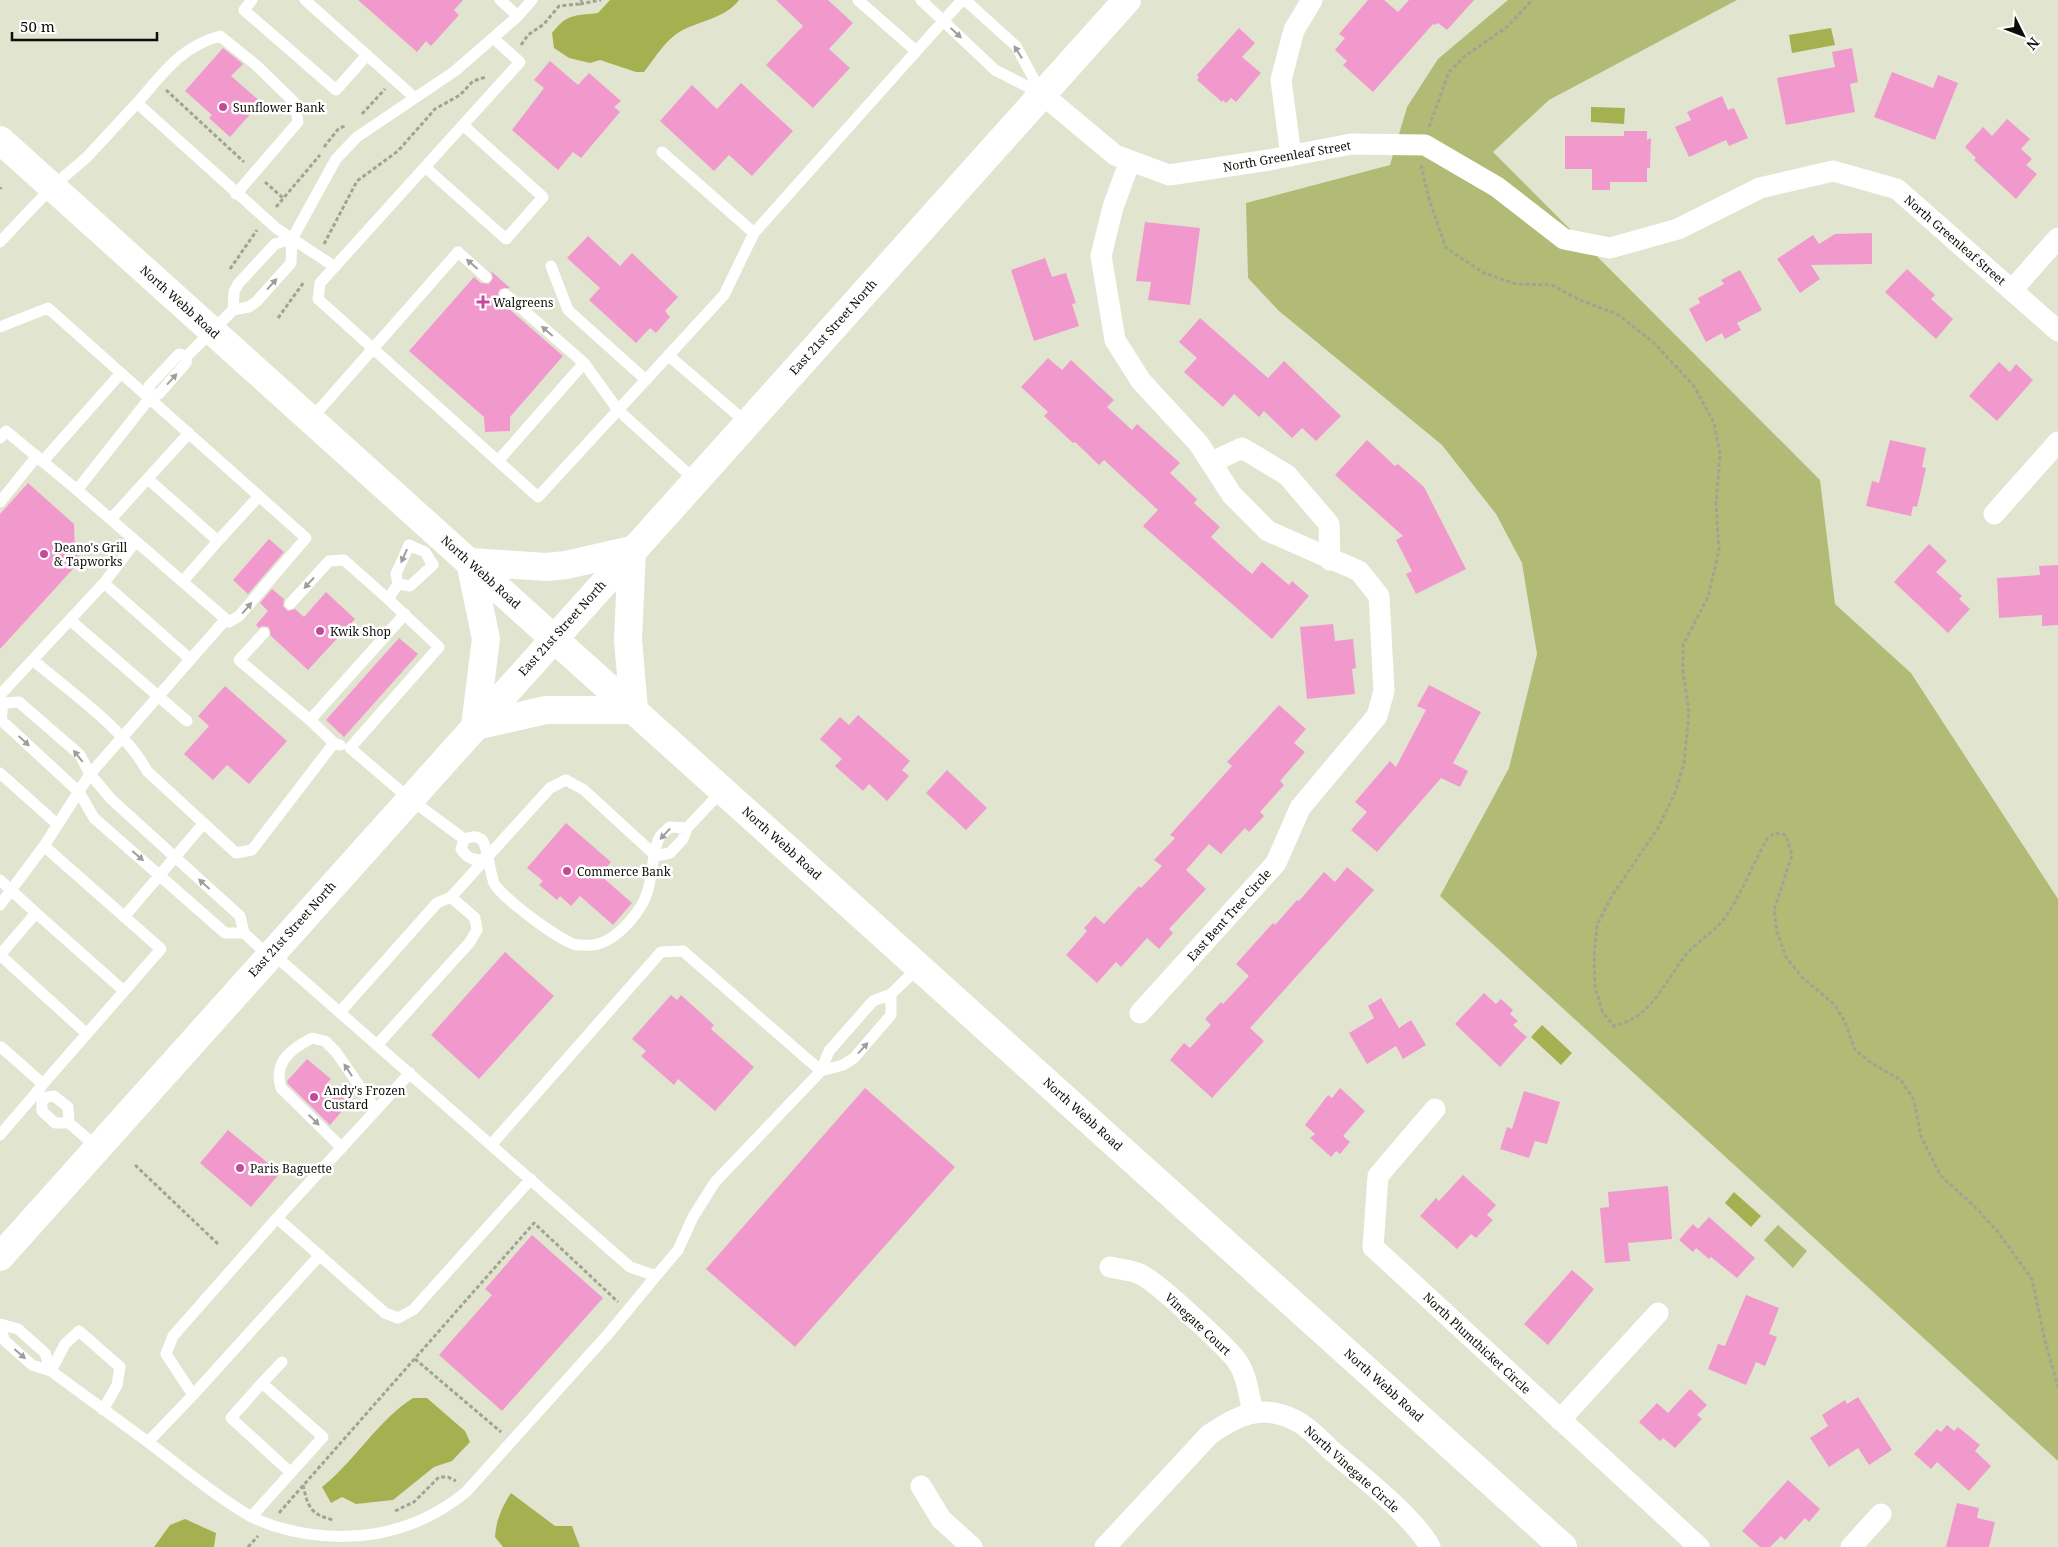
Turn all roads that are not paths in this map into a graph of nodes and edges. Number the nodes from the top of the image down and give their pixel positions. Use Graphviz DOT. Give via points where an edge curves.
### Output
graph roads {
  1 [pos="252,0"];
  2 [pos="304,0"];
  3 [pos="500,0"];
  4 [pos="532,0"];
  5 [pos="858,0"];
  6 [pos="920,0"];
  7 [pos="964,0"];
  8 [pos="1127,0"];
  9 [pos="1312,0"];
  10 [pos="518,16"];
  11 [pos="943,20"];
  12 [pos="493,38"];
  13 [pos="916,51"];
  14 [pos="367,55"];
  15 [pos="1042,94"];
  16 [pos="415,98"];
  17 [pos="136,103"];
  18 [pos="463,125"];
  19 [pos="0,140"];
  20 [pos="662,152"];
  21 [pos="1291,156"];
  22 [pos="1130,161"];
  23 [pos="426,167"];
  24 [pos="52,187"];
  25 [pos="236,194"];
  26 [pos="754,233"];
  27 [pos="2058,238"];
  28 [pos="292,239"];
  29 [pos="0,242"];
  30 [pos="551,266"];
  31 [pos="335,267"];
  32 [pos="486,277"];
  33 [pos="2012,290"];
  34 [pos="505,294"];
  35 [pos="233,310"];
  36 [pos="0,327"];
  37 [pos="2058,330"];
  38 [pos="212,331"];
  39 [pos="371,349"];
  40 [pos="668,355"];
  41 [pos="584,363"];
  42 [pos="121,373"];
  43 [pos="646,380"];
  44 [pos="150,397"];
  45 [pos="618,410"];
  46 [pos="311,420"];
  47 [pos="747,423"];
  48 [pos="189,433"];
  49 [pos="0,438"];
  50 [pos="2058,442"];
  51 [pos="40,459"];
  52 [pos="498,461"];
  53 [pos="1212,462"];
  54 [pos="148,479"];
  55 [pos="696,480"];
  56 [pos="77,490"];
  57 [pos="259,496"];
  58 [pos="0,502"];
  59 [pos="1994,514"];
  60 [pos="112,519"];
  61 [pos="136,541"];
  62 [pos="218,541"];
  63 [pos="433,544"];
  64 [pos="632,550"];
  65 [pos="1330,560"];
  66 [pos="470,562"];
  67 [pos="183,581"];
  68 [pos="104,583"];
  69 [pos="398,584"];
  70 [pos="388,599"];
  71 [pos="290,604"];
  72 [pos="405,614"];
  73 [pos="226,618"];
  74 [pos="70,620"];
  75 [pos="264,633"];
  76 [pos="554,637"];
  77 [pos="190,659"];
  78 [pos="33,660"];
  79 [pos="158,696"];
  80 [pos="1,699"];
  81 [pos="634,710"];
  82 [pos="310,720"];
  83 [pos="187,721"];
  84 [pos="474,726"];
  85 [pos="122,737"];
  86 [pos="334,743"];
  87 [pos="350,748"];
  88 [pos="0,773"];
  89 [pos="90,774"];
  90 [pos="723,790"];
  91 [pos="79,792"];
  92 [pos="410,799"];
  93 [pos="204,823"];
  94 [pos="57,824"];
  95 [pos="687,828"];
  96 [pos="464,839"];
  97 [pos="44,846"];
  98 [pos="656,856"];
  99 [pos="175,857"];
  100 [pos="486,859"];
  101 [pos="160,875"];
  102 [pos="0,880"];
  103 [pos="11,890"];
  104 [pos="451,897"];
  105 [pos="0,905"];
  106 [pos="36,912"];
  107 [pos="124,917"];
  108 [pos="244,932"];
  109 [pos="270,954"];
  110 [pos="0,956"];
  111 [pos="919,966"];
  112 [pos="124,991"];
  113 [pos="892,994"];
  114 [pos="340,1012"];
  115 [pos="1140,1013"];
  116 [pos="87,1034"];
  117 [pos="377,1045"];
  118 [pos="1,1047"];
  119 [pos="821,1071"];
  120 [pos="410,1074"];
  121 [pos="40,1092"];
  122 [pos="1435,1109"];
  123 [pos="376,1110"];
  124 [pos="70,1123"];
  125 [pos="0,1135"];
  126 [pos="491,1145"];
  127 [pos="98,1148"];
  128 [pos="342,1148"];
  129 [pos="530,1180"];
  130 [pos="277,1218"];
  131 [pos="320,1255"];
  132 [pos="0,1257"];
  133 [pos="1110,1267"];
  134 [pos="656,1276"];
  135 [pos="1658,1313"];
  136 [pos="0,1325"];
  137 [pos="282,1362"];
  138 [pos="51,1371"];
  139 [pos="262,1383"];
  140 [pos="193,1395"];
  141 [pos="103,1410"];
  142 [pos="1253,1413"];
  143 [pos="1560,1420"];
  144 [pos="148,1442"];
  145 [pos="290,1472"];
  146 [pos="921,1486"];
  147 [pos="1882,1514"];
  148 [pos="251,1516"];
  149 [pos="972,1547"];
  150 [pos="1105,1547"];
  151 [pos="1430,1547"];
  152 [pos="1563,1547"];
  153 [pos="1699,1547"];
  154 [pos="1851,1547"];
  1 -- 14 [label="lane" via="244,10 336,90"];
  2 -- 14 [label="lane"];
  3 -- 10 [label="lane"];
  4 -- 10 [label="lane"];
  5 -- 13 [label="lane"];
  6 -- 11 [label="lane"];
  7 -- 11 [label="lane"];
  15 -- 7 [label="lane, one-way" via="1016,46"];
  8 -- 15 [label="main road, East 21st Street North"];
  9 -- 21 [label="street" via="1294,30 1281,80"];
  10 -- 12 [label="lane"];
  11 -- 13 [label="lane"];
  11 -- 15 [label="lane, one-way" via="995,70"];
  12 -- 16 [label="lane" via="455,71"];
  12 -- 18 [label="lane" via="520,62"];
  13 -- 26 [label="lane"];
  14 -- 16 [label="lane"];
  15 -- 22 [label="street, North Greenleaf Street" via="1115,156"];
  15 -- 47 [label="main road, East 21st Street North"];
  16 -- 28 [label="lane" via="357,137 336,159"];
  17 -- 24 [label="lane" via="76,168"];
  17 -- 25 [label="lane"];
  17 -- 25 [label="lane" via="185,50 200,42 220,36 256,65 295,103 298,122"];
  18 -- 23 [label="lane"];
  18 -- 23 [label="lane" via="543,197 506,239"];
  19 -- 24 [label="main road, North Webb Road"];
  20 -- 26 [label="lane"];
  21 -- 22 [label="street, North Greenleaf Street" via="1169,175"];
  21 -- 33 [label="street, North Greenleaf Street" via="1351,144 1425,145 1497,187 1564,239 1610,248 1678,229 1760,188 1833,171 1897,189"];
  22 -- 53 [label="street, East Bent Tree Circle" via="1113,206 1101,256 1115,340 1141,381"];
  23 -- 31 [label="lane"];
  24 -- 29 [label="lane"];
  24 -- 38 [label="main road, North Webb Road"];
  25 -- 28 [label="lane"];
  26 -- 40 [label="lane" via="724,295"];
  27 -- 33 [label="street"];
  28 -- 31 [label="lane"];
  28 -- 35 [label="lane" via="274,244 238,284"];
  35 -- 28 [label="lane, one-way" via="256,302 291,263"];
  30 -- 43 [label="lane" via="568,310"];
  31 -- 39 [label="lane" via="320,283 318,299"];
  32 -- 39 [label="lane, one-way" via="458,252"];
  33 -- 37 [label="street, North Greenleaf Street"];
  41 -- 34 [label="lane, one-way"];
  35 -- 38 [label="lane"];
  36 -- 42 [label="lane" via="48,308"];
  38 -- 44 [label="lane" via="187,356 186,363 159,394"];
  38 -- 46 [label="main road, North Webb Road"];
  39 -- 46 [label="lane"];
  39 -- 52 [label="lane"];
  40 -- 43 [label="lane"];
  40 -- 47 [label="lane"];
  41 -- 45 [label="lane"];
  41 -- 52 [label="lane"];
  42 -- 44 [label="lane"];
  42 -- 51 [label="lane"];
  43 -- 45 [label="lane"];
  44 -- 48 [label="lane"];
  44 -- 56 [label="lane"];
  45 -- 52 [label="lane" via="538,497"];
  45 -- 55 [label="lane"];
  46 -- 63 [label="main road, North Webb Road"];
  47 -- 55 [label="main road, East 21st Street North"];
  48 -- 54 [label="lane"];
  48 -- 57 [label="lane"];
  49 -- 51 [label="lane" via="6,431"];
  50 -- 59 [label="street"];
  51 -- 56 [label="lane"];
  51 -- 58 [label="lane"];
  53 -- 65 [label="street, East Bent Tree Circle" via="1232,495 1268,531"];
  53 -- 65 [label="street" via="1242,448 1287,475 1329,524"];
  54 -- 60 [label="lane"];
  54 -- 62 [label="lane"];
  55 -- 64 [label="main road, East 21st Street North"];
  56 -- 60 [label="lane"];
  57 -- 62 [label="lane"];
  73 -- 57 [label="lane, one-way" via="229,622 239,616 306,538"];
  60 -- 61 [label="lane"];
  61 -- 67 [label="lane"];
  61 -- 68 [label="lane"];
  62 -- 67 [label="lane"];
  63 -- 66 [label="main road, North Webb Road"];
  63 -- 69 [label="lane" via="433,566 410,586"];
  63 -- 69 [label="lane, one-way" via="409,545 396,574"];
  64 -- 66 [label="main road" via="547,567"];
  64 -- 76 [label="main road, East 21st Street North"];
  64 -- 81 [label="main road" via="628,640"];
  65 -- 115 [label="street, East Bent Tree Circle" via="1359,571 1379,596 1384,691 1377,716 1300,808 1276,863"];
  66 -- 76 [label="main road, North Webb Road"];
  66 -- 84 [label="main road" via="486,651"];
  67 -- 73 [label="lane"];
  68 -- 74 [label="lane"];
  68 -- 77 [label="lane"];
  69 -- 70 [label="lane"];
  70 -- 71 [label="lane, one-way" via="344,560 329,561"];
  70 -- 72 [label="lane"];
  72 -- 82 [label="lane" via="366,667 334,702"];
  72 -- 87 [label="lane" via="439,647 409,673 361,726"];
  73 -- 77 [label="lane"];
  74 -- 78 [label="lane"];
  74 -- 79 [label="lane"];
  75 -- 82 [label="lane" via="239,660"];
  76 -- 81 [label="main road, North Webb Road"];
  76 -- 84 [label="main road, East 21st Street North"];
  77 -- 79 [label="lane"];
  78 -- 80 [label="lane"];
  78 -- 85 [label="lane"];
  79 -- 83 [label="lane"];
  79 -- 85 [label="lane"];
  89 -- 80 [label="lane, one-way" via="80,755 19,702"];
  80 -- 91 [label="lane, one-way" via="1,720"];
  81 -- 84 [label="main road" via="546,710"];
  81 -- 90 [label="main road, North Webb Road"];
  82 -- 86 [label="lane"];
  84 -- 92 [label="main road, East 21st Street North"];
  85 -- 89 [label="lane"];
  85 -- 93 [label="lane" via="147,771"];
  86 -- 87 [label="lane"];
  86 -- 93 [label="lane" via="252,850 236,852"];
  87 -- 92 [label="lane"];
  88 -- 94 [label="lane"];
  89 -- 91 [label="lane"];
  89 -- 99 [label="lane" via="111,800"];
  90 -- 95 [label="lane"];
  90 -- 111 [label="main road, North Webb Road"];
  91 -- 94 [label="lane"];
  91 -- 101 [label="lane, one-way" via="94,818"];
  92 -- 96 [label="lane"];
  92 -- 109 [label="main road, East 21st Street North"];
  93 -- 99 [label="lane"];
  94 -- 97 [label="lane"];
  95 -- 98 [label="lane" via="670,853"];
  95 -- 98 [label="lane, one-way" via="670,828 659,837"];
  96 -- 100 [label="lane" via="474,836 481,840 486,848"];
  96 -- 100 [label="lane" via="461,849 466,855 475,860"];
  97 -- 103 [label="lane"];
  97 -- 107 [label="lane"];
  98 -- 100 [label="lane" via="584,790 566,780 550,788"];
  98 -- 100 [label="lane" via="648,893 614,937 598,945 575,945 552,933 495,885"];
  99 -- 101 [label="lane"];
  108 -- 99 [label="lane, one-way" via="240,916"];
  100 -- 104 [label="lane"];
  101 -- 107 [label="lane"];
  101 -- 108 [label="lane" via="225,933"];
  102 -- 103 [label="lane"];
  103 -- 105 [label="lane"];
  103 -- 106 [label="lane"];
  104 -- 114 [label="lane" via="437,903"];
  104 -- 117 [label="lane" via="476,918 477,930 470,942"];
  106 -- 110 [label="lane"];
  106 -- 112 [label="lane"];
  107 -- 112 [label="lane" via="161,949"];
  108 -- 109 [label="lane"];
  109 -- 114 [label="lane"];
  109 -- 127 [label="main road, East 21st Street North"];
  110 -- 116 [label="lane"];
  111 -- 113 [label="lane"];
  111 -- 152 [label="main road, North Webb Road"];
  112 -- 116 [label="lane"];
  113 -- 119 [label="lane" via="873,1001 829,1051"];
  119 -- 113 [label="lane, one-way" via="854,1058 891,1014"];
  114 -- 117 [label="lane"];
  116 -- 121 [label="lane"];
  117 -- 120 [label="lane"];
  118 -- 121 [label="lane"];
  119 -- 126 [label="lane" via="683,951 661,952"];
  119 -- 134 [label="lane" via="716,1182 693,1217 678,1250"];
  120 -- 123 [label="lane"];
  120 -- 126 [label="lane"];
  121 -- 124 [label="lane" via="54,1096 68,1107"];
  121 -- 124 [label="lane" via="42,1111 55,1123"];
  121 -- 125 [label="lane"];
  122 -- 143 [label="street, North Plumthicket Circle" via="1378,1176 1373,1247"];
  123 -- 128 [label="lane"];
  123 -- 128 [label="lane, one-way" via="326,1041 312,1038 287,1054 280,1065 278,1078 282,1088"];
  124 -- 127 [label="lane"];
  126 -- 129 [label="lane"];
  127 -- 132 [label="main road, East 21st Street North"];
  128 -- 130 [label="lane"];
  129 -- 131 [label="lane" via="413,1310 398,1318 384,1313"];
  129 -- 134 [label="lane" via="630,1266"];
  130 -- 131 [label="lane"];
  130 -- 140 [label="lane" via="173,1336 166,1354"];
  131 -- 140 [label="lane"];
  133 -- 142 [label="street, Vinegate Court" via="1140,1274 1223,1346 1238,1362"];
  134 -- 148 [label="lane" via="466,1492 444,1510 395,1531 374,1537 339,1540 291,1532"];
  135 -- 143 [label="street"];
  136 -- 138 [label="lane, one-way" via="4,1340 32,1365"];
  136 -- 138 [label="lane" via="18,1329 45,1353"];
  137 -- 139 [label="lane"];
  138 -- 141 [label="lane"];
  138 -- 141 [label="lane" via="65,1344 80,1331 120,1367 117,1385"];
  139 -- 145 [label="lane" via="231,1418"];
  139 -- 145 [label="lane" via="323,1436"];
  140 -- 144 [label="lane"];
  141 -- 144 [label="lane"];
  142 -- 150 [label="street, North Vinegate Circle" via="1208,1434"];
  142 -- 151 [label="street, North Vinegate Circle" via="1282,1415 1300,1423 1367,1480 1420,1532"];
  143 -- 153 [label="street, North Plumthicket Circle"];
  144 -- 148 [label="lane"];
  145 -- 148 [label="lane"];
  146 -- 149 [label="street" via="941,1519"];
  147 -- 154 [label="street"];
}
